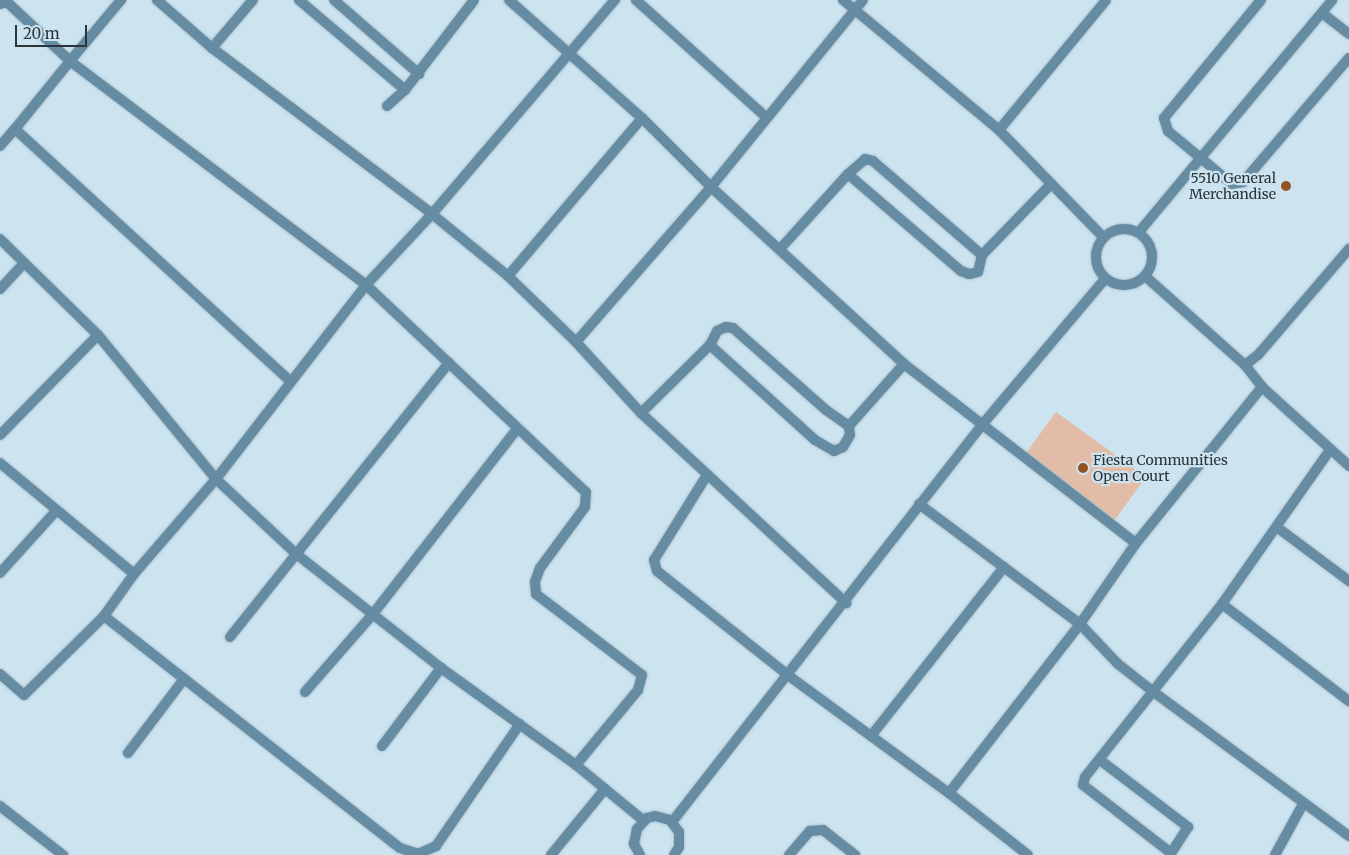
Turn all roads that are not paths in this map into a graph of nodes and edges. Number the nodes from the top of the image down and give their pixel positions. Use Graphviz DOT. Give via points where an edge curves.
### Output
graph roads {
  1 [pos="121,0"];
  2 [pos="157,0"];
  3 [pos="253,0"];
  4 [pos="299,0"];
  5 [pos="334,0"];
  6 [pos="474,0"];
  7 [pos="508,0"];
  8 [pos="615,0"];
  9 [pos="636,0"];
  10 [pos="843,0"];
  11 [pos="862,0"];
  12 [pos="1106,0"];
  13 [pos="1261,0"];
  14 [pos="1332,0"];
  15 [pos="0,4"];
  16 [pos="854,10"];
  17 [pos="1322,13"];
  18 [pos="1349,34"];
  19 [pos="212,48"];
  20 [pos="568,52"];
  21 [pos="1349,58"];
  22 [pos="70,61"];
  23 [pos="419,74"];
  24 [pos="405,90"];
  25 [pos="388,106"];
  26 [pos="766,117"];
  27 [pos="642,118"];
  28 [pos="15,129"];
  29 [pos="999,130"];
  30 [pos="0,146"];
  31 [pos="1201,156"];
  32 [pos="848,174"];
  33 [pos="1050,185"];
  34 [pos="711,187"];
  35 [pos="432,214"];
  36 [pos="1139,232"];
  37 [pos="1103,237"];
  38 [pos="0,239"];
  39 [pos="780,248"];
  40 [pos="1349,249"];
  41 [pos="982,255"];
  42 [pos="24,262"];
  43 [pos="508,276"];
  44 [pos="1145,276"];
  45 [pos="1105,279"];
  46 [pos="366,285"];
  47 [pos="0,289"];
  48 [pos="98,335"];
  49 [pos="576,342"];
  50 [pos="710,345"];
  51 [pos="449,363"];
  52 [pos="904,364"];
  53 [pos="1245,365"];
  54 [pos="291,382"];
  55 [pos="1262,387"];
  56 [pos="641,413"];
  57 [pos="982,425"];
  58 [pos="849,426"];
  59 [pos="517,429"];
  60 [pos="0,434"];
  61 [pos="1329,451"];
  62 [pos="0,464"];
  63 [pos="1349,466"];
  64 [pos="707,475"];
  65 [pos="216,479"];
  66 [pos="919,504"];
  67 [pos="56,511"];
  68 [pos="1278,528"];
  69 [pos="1136,543"];
  70 [pos="295,553"];
  71 [pos="1004,567"];
  72 [pos="0,573"];
  73 [pos="134,574"];
  74 [pos="1349,582"];
  75 [pos="846,603"];
  76 [pos="1222,604"];
  77 [pos="373,614"];
  78 [pos="104,616"];
  79 [pos="1080,624"];
  80 [pos="230,637"];
  81 [pos="441,668"];
  82 [pos="0,674"];
  83 [pos="789,676"];
  84 [pos="184,679"];
  85 [pos="305,692"];
  86 [pos="1155,692"];
  87 [pos="1349,701"];
  88 [pos="520,724"];
  89 [pos="871,736"];
  90 [pos="382,746"];
  91 [pos="128,753"];
  92 [pos="1100,760"];
  93 [pos="576,765"];
  94 [pos="605,789"];
  95 [pos="950,793"];
  96 [pos="1303,804"];
  97 [pos="0,806"];
  98 [pos="644,821"];
  99 [pos="672,822"];
  100 [pos="1348,832"];
  101 [pos="1171,854"];
  102 [pos="63,855"];
  103 [pos="551,855"];
  104 [pos="640,855"];
  105 [pos="675,855"];
  106 [pos="789,855"];
  107 [pos="856,855"];
  108 [pos="1028,855"];
  109 [pos="1275,855"];
  1 -- 22 [label="street"];
  2 -- 19 [label="street"];
  3 -- 19 [label="street"];
  4 -- 24 [label="street"];
  5 -- 23 [label="street"];
  6 -- 23 [label="street"];
  7 -- 20 [label="street"];
  8 -- 20 [label="street"];
  9 -- 26 [label="street"];
  10 -- 16 [label="street"];
  11 -- 16 [label="street"];
  12 -- 29 [label="street"];
  13 -- 31 [label="street" via="1164,118 1168,131"];
  14 -- 17 [label="street"];
  15 -- 22 [label="street" via="7,2"];
  16 -- 26 [label="street"];
  16 -- 29 [label="street"];
  17 -- 18 [label="street"];
  17 -- 31 [label="street"];
  19 -- 35 [label="street"];
  20 -- 27 [label="street"];
  20 -- 35 [label="street"];
  21 -- 31 [label="street" via="1243,182 1232,184"];
  22 -- 28 [label="street"];
  22 -- 46 [label="street"];
  23 -- 24 [label="street"];
  24 -- 25 [label="street"];
  26 -- 34 [label="street"];
  27 -- 34 [label="street"];
  27 -- 43 [label="street"];
  28 -- 30 [label="street"];
  28 -- 54 [label="street"];
  29 -- 33 [label="street"];
  31 -- 36 [label="street"];
  32 -- 39 [label="street"];
  32 -- 41 [label="street" via="859,162 873,161"];
  32 -- 41 [label="street" via="961,271 969,274 978,272"];
  33 -- 37 [label="street"];
  33 -- 41 [label="street"];
  34 -- 39 [label="street"];
  34 -- 49 [label="street"];
  35 -- 43 [label="street"];
  35 -- 46 [label="street"];
  36 -- 37 [label="street" via="1119,228"];
  36 -- 44 [label="street" via="1147,239 1152,252 1151,266"];
  37 -- 45 [label="street" via="1095,253 1099,271"];
  38 -- 42 [label="street"];
  39 -- 52 [label="street"];
  40 -- 53 [label="street" via="1258,355"];
  42 -- 47 [label="street"];
  42 -- 48 [label="street"];
  43 -- 49 [label="street"];
  44 -- 45 [label="street" via="1136,284 1120,285"];
  44 -- 53 [label="street"];
  45 -- 57 [label="street"];
  46 -- 51 [label="street"];
  46 -- 54 [label="street"];
  48 -- 60 [label="street"];
  48 -- 65 [label="street"];
  49 -- 56 [label="street"];
  50 -- 56 [label="street"];
  50 -- 58 [label="street" via="718,331 733,328 826,410"];
  50 -- 58 [label="street" via="829,450 834,452 843,447 850,435"];
  51 -- 59 [label="street"];
  51 -- 70 [label="street"];
  52 -- 57 [label="street"];
  52 -- 58 [label="street"];
  53 -- 55 [label="street"];
  54 -- 65 [label="street"];
  55 -- 61 [label="street"];
  55 -- 69 [label="street"];
  56 -- 64 [label="street"];
  57 -- 66 [label="street"];
  57 -- 69 [label="street"];
  59 -- 77 [label="street"];
  59 -- 93 [label="street" via="586,492 585,507 540,568 534,582 536,594 642,675 638,690"];
  61 -- 63 [label="street"];
  61 -- 68 [label="street"];
  62 -- 67 [label="street"];
  64 -- 75 [label="street"];
  64 -- 83 [label="street" via="654,560 656,571"];
  65 -- 70 [label="street"];
  65 -- 73 [label="street"];
  66 -- 71 [label="street"];
  66 -- 75 [label="street"];
  67 -- 72 [label="street"];
  67 -- 73 [label="street"];
  68 -- 74 [label="street"];
  68 -- 76 [label="street"];
  69 -- 79 [label="street"];
  70 -- 77 [label="street"];
  70 -- 80 [label="street"];
  71 -- 79 [label="street"];
  71 -- 89 [label="street"];
  73 -- 78 [label="street"];
  75 -- 83 [label="street"];
  76 -- 86 [label="street"];
  76 -- 87 [label="street"];
  77 -- 81 [label="street"];
  77 -- 85 [label="street"];
  78 -- 82 [label="street" via="24,695"];
  78 -- 84 [label="street"];
  79 -- 86 [label="street" via="1118,664"];
  79 -- 95 [label="street"];
  81 -- 88 [label="street"];
  81 -- 90 [label="street"];
  83 -- 89 [label="street"];
  83 -- 99 [label="street"];
  84 -- 88 [label="street" via="400,848 418,854 436,846"];
  84 -- 91 [label="street"];
  86 -- 92 [label="street"];
  86 -- 96 [label="street"];
  88 -- 93 [label="street"];
  89 -- 95 [label="street"];
  92 -- 101 [label="street" via="1188,827"];
  92 -- 101 [label="street" via="1085,777 1083,785"];
  93 -- 94 [label="street"];
  94 -- 98 [label="street"];
  94 -- 103 [label="street"];
  95 -- 108 [label="street"];
  96 -- 100 [label="street"];
  96 -- 109 [label="street"];
  97 -- 102 [label="street"];
  98 -- 99 [label="street" via="655,816"];
  98 -- 104 [label="street" via="634,836"];
  99 -- 105 [label="street" via="680,840"];
  106 -- 107 [label="street" via="810,831 823,830"];
}
